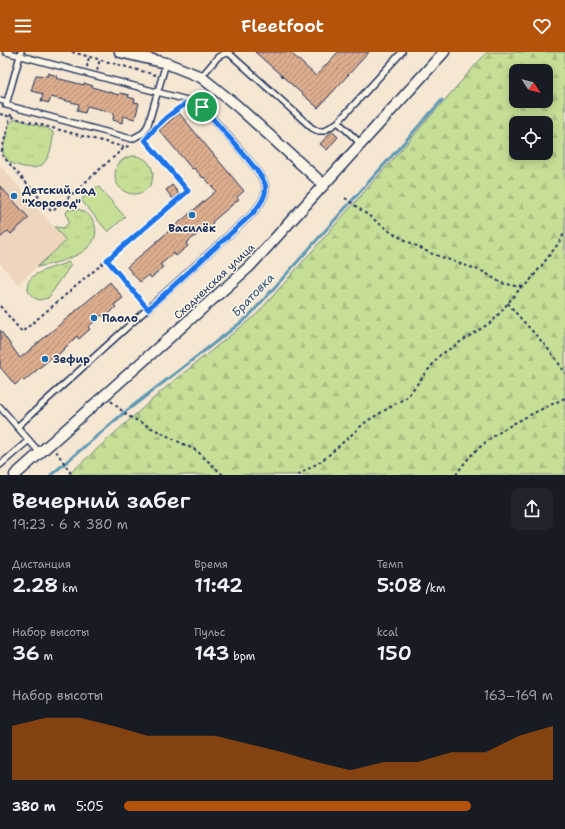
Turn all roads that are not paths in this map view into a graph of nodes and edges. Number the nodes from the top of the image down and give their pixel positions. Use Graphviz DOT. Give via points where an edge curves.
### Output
graph roads {
  1 [pos="6,52"];
  2 [pos="120,52"];
  3 [pos="402,52"];
  4 [pos="444,52"];
  5 [pos="222,53"];
  6 [pos="20,54"];
  7 [pos="166,63"];
  8 [pos="201,78"];
  9 [pos="158,92"];
  10 [pos="0,100"];
  11 [pos="7,102"];
  12 [pos="338,122"];
  13 [pos="361,144"];
  14 [pos="324,185"];
  15 [pos="0,407"];
  16 [pos="17,427"];
  17 [pos="29,440"];
  18 [pos="40,453"];
  19 [pos="0,465"];
  20 [pos="15,475"];
  1 -- 6 [label="lane"];
  2 -- 7 [label="street"];
  3 -- 12 [label="lane"];
  4 -- 13 [label="street, Сходненская улица"];
  5 -- 8 [label="lane"];
  5 -- 12 [label="lane" via="234,57 312,128 324,131"];
  6 -- 9 [label="lane"];
  6 -- 11 [label="lane"];
  7 -- 8 [label="street"];
  7 -- 9 [label="lane"];
  8 -- 14 [label="street" via="236,105"];
  9 -- 11 [label="lane" via="148,125 143,133 132,139 6,105"];
  9 -- 16 [label="lane" via="191,101 209,114 261,176 265,190 259,206"];
  10 -- 11 [label="lane"];
  12 -- 13 [label="lane"];
  13 -- 14 [label="street, Сходненская улица"];
  14 -- 18 [label="street, Сходненская улица" via="235,280"];
  15 -- 16 [label="lane"];
  16 -- 17 [label="lane"];
  17 -- 18 [label="lane"];
  17 -- 19 [label="lane"];
  18 -- 20 [label="street, Сходненская улица"];
}
